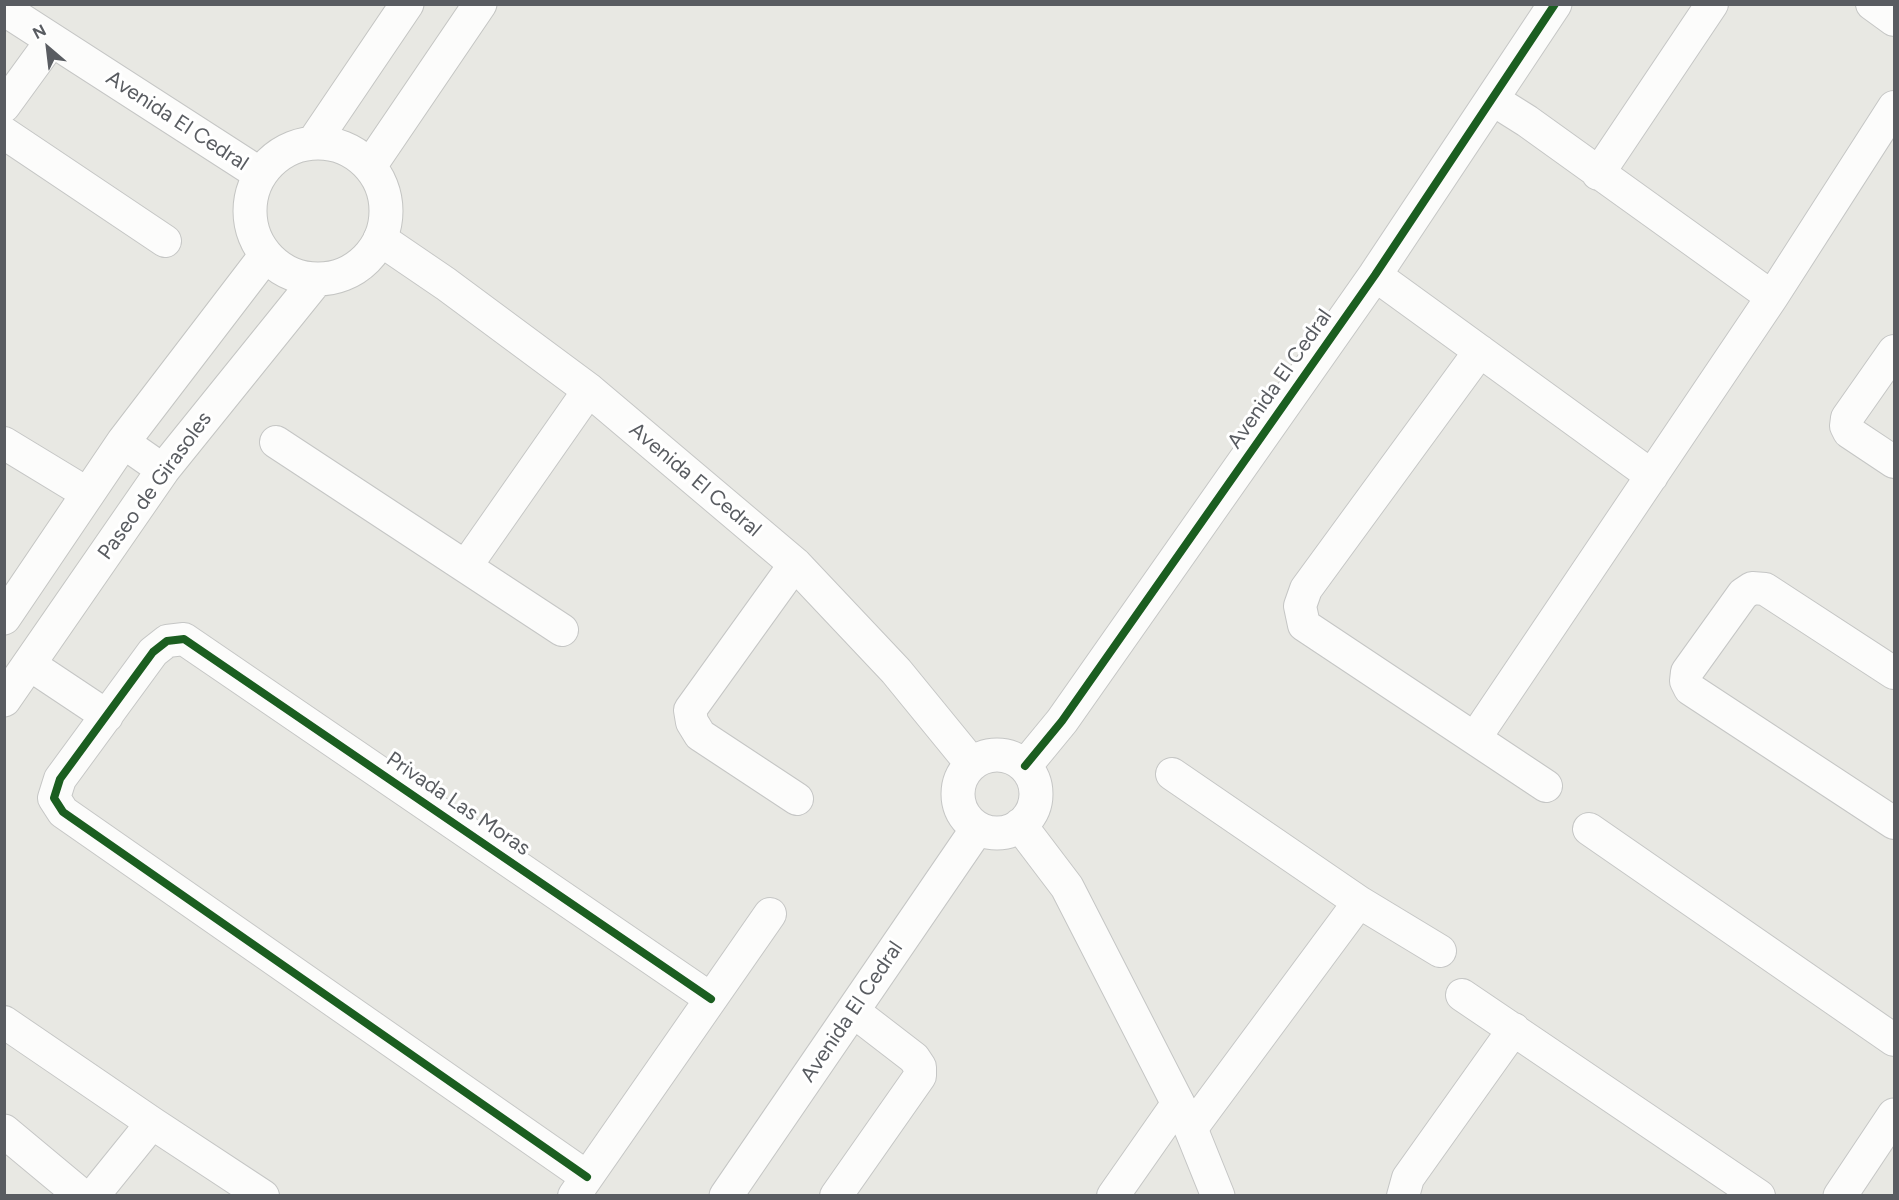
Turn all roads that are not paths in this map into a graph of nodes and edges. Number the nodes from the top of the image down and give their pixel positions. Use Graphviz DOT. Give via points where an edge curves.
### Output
graph roads {
  1 [pos="407,4"];
  2 [pos="480,4"];
  3 [pos="1555,4"];
  4 [pos="1712,4"];
  5 [pos="1872,4"];
  6 [pos="4,9"];
  7 [pos="1894,20"];
  8 [pos="51,40"];
  9 [pos="1492,99"];
  10 [pos="4,106"];
  11 [pos="1894,107"];
  12 [pos="4,133"];
  13 [pos="313,143"];
  14 [pos="370,166"];
  15 [pos="260,174"];
  16 [pos="1598,174"];
  17 [pos="380,239"];
  18 [pos="165,241"];
  19 [pos="266,255"];
  20 [pos="1375,275"];
  21 [pos="317,279"];
  22 [pos="1772,297"];
  23 [pos="1480,351"];
  24 [pos="1894,351"];
  25 [pos="589,390"];
  26 [pos="123,442"];
  27 [pos="276,442"];
  28 [pos="4,443"];
  29 [pos="1894,462"];
  30 [pos="163,470"];
  31 [pos="1652,476"];
  32 [pos="88,494"];
  33 [pos="795,564"];
  34 [pos="466,566"];
  35 [pos="4,618"];
  36 [pos="562,630"];
  37 [pos="29,664"];
  38 [pos="1894,673"];
  39 [pos="4,700"];
  40 [pos="107,716"];
  41 [pos="1475,738"];
  42 [pos="972,764"];
  43 [pos="1025,766"];
  44 [pos="1172,774"];
  45 [pos="1546,786"];
  46 [pos="797,799"];
  47 [pos="1894,823"];
  48 [pos="1020,825"];
  49 [pos="977,828"];
  50 [pos="1589,829"];
  51 [pos="1359,902"];
  52 [pos="770,914"];
  53 [pos="1440,951"];
  54 [pos="1462,994"];
  55 [pos="711,999"];
  56 [pos="853,1011"];
  57 [pos="4,1022"];
  58 [pos="1514,1029"];
  59 [pos="1894,1040"];
  60 [pos="1894,1115"];
  61 [pos="1185,1116"];
  62 [pos="152,1123"];
  63 [pos="4,1131"];
  64 [pos="580,1186"];
  65 [pos="82,1196"];
  66 [pos="93,1196"];
  67 [pos="263,1196"];
  68 [pos="726,1196"];
  69 [pos="836,1196"];
  70 [pos="1113,1196"];
  71 [pos="1218,1196"];
  72 [pos="1403,1196"];
  73 [pos="1759,1196"];
  74 [pos="1840,1196"];
  1 -- 13 [label="street"];
  2 -- 14 [label="street"];
  3 -- 9 [label="street, Avenida El Cedral"];
  4 -- 16 [label="street"];
  5 -- 7 [label="street"];
  6 -- 8 [label="street, Avenida El Cedral"];
  8 -- 10 [label="street"];
  8 -- 15 [label="street, Avenida El Cedral"];
  9 -- 16 [label="street"];
  9 -- 20 [label="street, Avenida El Cedral"];
  11 -- 22 [label="street"];
  12 -- 18 [label="street"];
  13 -- 14 [label="street" via="334,144"];
  13 -- 15 [label="street" via="292,147 274,158"];
  14 -- 17 [label="street" via="385,201"];
  15 -- 19 [label="street" via="253,190 250,224"];
  16 -- 22 [label="street"];
  17 -- 21 [label="street" via="369,256 354,268"];
  17 -- 25 [label="street, Avenida El Cedral"];
  19 -- 21 [label="street" via="280,268"];
  19 -- 26 [label="street"];
  20 -- 23 [label="street"];
  20 -- 43 [label="street, Avenida El Cedral" via="1062,721"];
  21 -- 30 [label="street, Paseo de Girasoles"];
  22 -- 31 [label="street"];
  23 -- 31 [label="street"];
  23 -- 41 [label="street" via="1306,589 1300,606 1304,625"];
  24 -- 29 [label="street" via="1847,418 1846,426"];
  25 -- 33 [label="street, Avenida El Cedral"];
  25 -- 34 [label="street"];
  26 -- 30 [label="street"];
  26 -- 32 [label="street"];
  27 -- 34 [label="street"];
  28 -- 32 [label="street"];
  30 -- 37 [label="street, Paseo de Girasoles"];
  31 -- 41 [label="street"];
  32 -- 35 [label="street"];
  33 -- 42 [label="street, Avenida El Cedral" via="896,670"];
  33 -- 46 [label="street" via="690,710 700,735"];
  34 -- 36 [label="street"];
  37 -- 39 [label="street, Paseo de Girasoles"];
  37 -- 40 [label="street"];
  38 -- 47 [label="street" via="1764,589 1752,588 1736,603 1687,672 1686,681 1690,689"];
  40 -- 55 [label="street, Privada Las Moras" via="153,652 168,641 184,639"];
  40 -- 64 [label="street" via="60,779 54,798 63,812"];
  41 -- 45 [label="street"];
  42 -- 43 [label="street" via="987,756 1001,755"];
  42 -- 49 [label="street" via="959,782 957,795 967,820"];
  43 -- 48 [label="street" via="1036,790 1035,803"];
  44 -- 51 [label="street"];
  48 -- 49 [label="street" via="999,833"];
  48 -- 61 [label="street" via="1067,887"];
  49 -- 56 [label="street, Avenida El Cedral"];
  50 -- 59 [label="street"];
  51 -- 53 [label="street"];
  51 -- 61 [label="street"];
  52 -- 55 [label="street"];
  54 -- 58 [label="street"];
  55 -- 64 [label="street"];
  56 -- 68 [label="street, Avenida El Cedral"];
  56 -- 69 [label="street" via="914,1058 920,1076"];
  57 -- 62 [label="street"];
  58 -- 72 [label="street" via="1408,1178"];
  58 -- 73 [label="street"];
  60 -- 74 [label="street"];
  61 -- 70 [label="street"];
  61 -- 71 [label="street"];
  62 -- 66 [label="street"];
  62 -- 67 [label="street"];
  63 -- 65 [label="street"];
}
